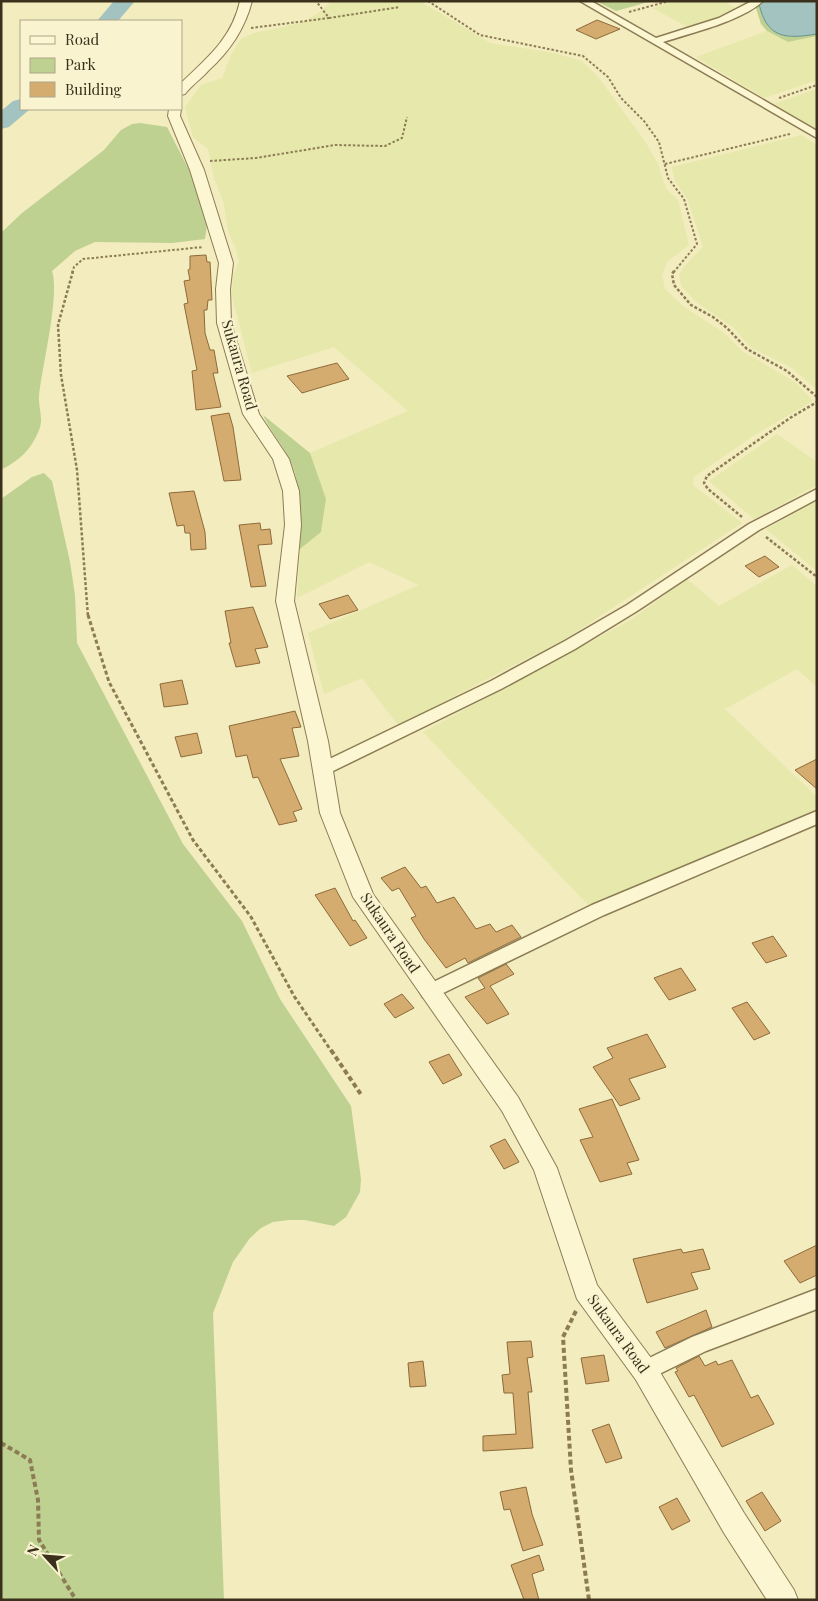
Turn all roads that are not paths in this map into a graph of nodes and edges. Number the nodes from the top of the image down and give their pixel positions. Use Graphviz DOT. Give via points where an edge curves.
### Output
graph roads {
  1 [pos="246,1"];
  2 [pos="584,1"];
  3 [pos="759,1"];
  4 [pos="657,41"];
  5 [pos="182,90"];
  6 [pos="175,110"];
  7 [pos="817,135"];
  8 [pos="817,493"];
  9 [pos="322,769"];
  10 [pos="817,817"];
  11 [pos="430,992"];
  12 [pos="817,1298"];
  13 [pos="645,1370"];
  14 [pos="784,1600"];
  1 -- 5 [label="street" via="238,27 214,58"];
  2 -- 4 [label="street"];
  3 -- 4 [label="street" via="744,11"];
  4 -- 7 [label="street"];
  6 -- 9 [label="street, Sukaura Road" via="174,116 197,170 221,243 226,263 224,323 251,414 281,459 291,492 293,525 285,601"];
  8 -- 9 [label="street" via="754,526 570,646 496,686"];
  9 -- 11 [label="street, Sukaura Road" via="330,813 364,897"];
  10 -- 11 [label="street" via="598,910"];
  11 -- 13 [label="street, Sukaura Road" via="510,1104 545,1168 586,1291"];
  12 -- 13 [label="street" via="699,1344"];
  13 -- 14 [label="street, Sukaura Road" via="734,1523"];
}
